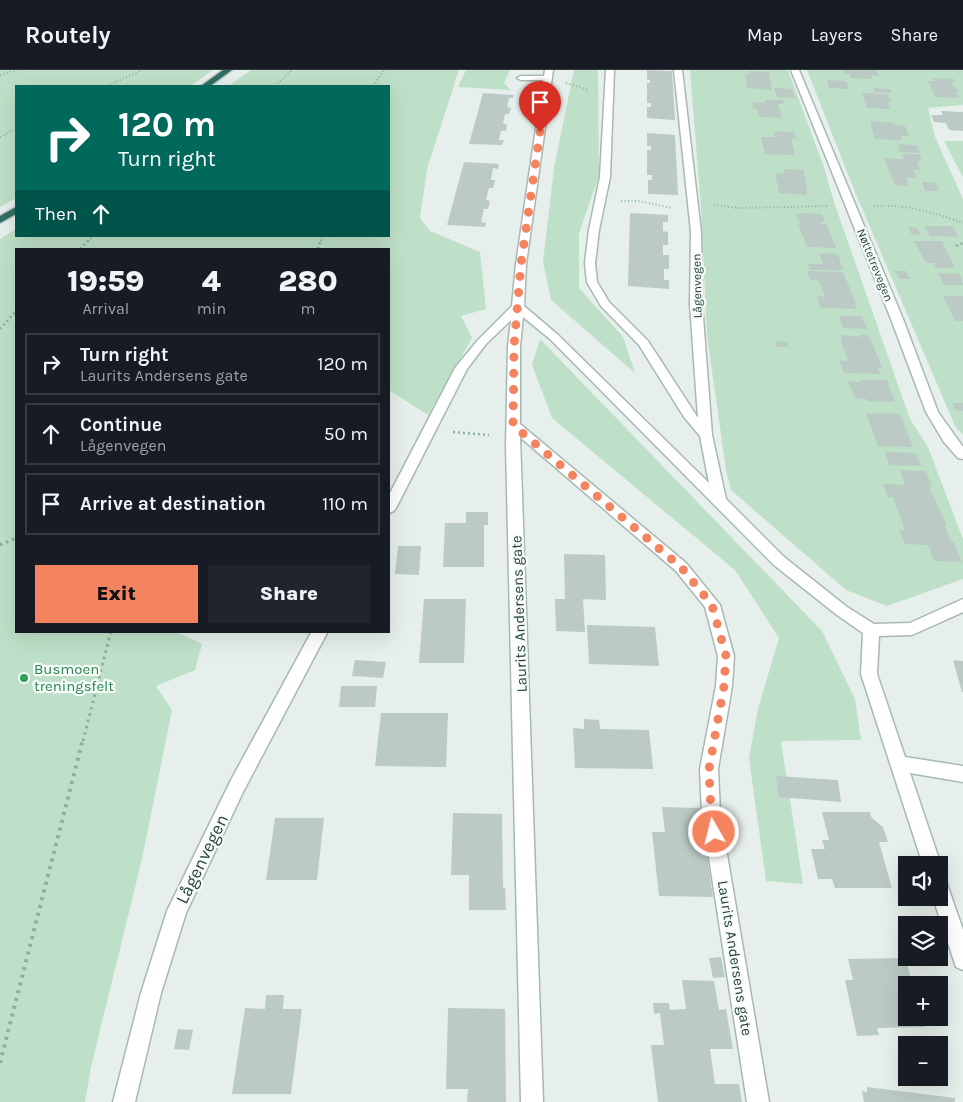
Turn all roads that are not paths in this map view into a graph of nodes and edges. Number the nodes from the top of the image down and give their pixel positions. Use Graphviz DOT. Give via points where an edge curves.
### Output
graph roads {
  1 [pos="228,70"];
  2 [pos="610,70"];
  3 [pos="678,70"];
  4 [pos="796,70"];
  5 [pos="549,74"];
  6 [pos="521,78"];
  7 [pos="206,85"];
  8 [pos="15,211"];
  9 [pos="0,220"];
  10 [pos="518,307"];
  11 [pos="513,432"];
  12 [pos="706,435"];
  13 [pos="963,455"];
  14 [pos="719,501"];
  15 [pos="390,506"];
  16 [pos="963,605"];
  17 [pos="871,630"];
  18 [pos="319,633"];
  19 [pos="898,764"];
  20 [pos="963,774"];
  21 [pos="929,856"];
  22 [pos="945,906"];
  23 [pos="963,960"];
  24 [pos="124,1102"];
  25 [pos="532,1102"];
  26 [pos="758,1102"];
  1 -- 7 [label="highway"];
  2 -- 12 [label="street" via="605,177 590,263 592,282 605,304 644,343 688,414"];
  3 -- 12 [label="street, Lågenvegen" via="696,232 696,304"];
  4 -- 13 [label="street, Nøttetrevegen" via="932,412"];
  5 -- 6 [label="street"];
  5 -- 10 [label="street" via="521,264"];
  8 -- 9 [label="highway"];
  10 -- 11 [label="street, Laurits Andersens gate"];
  10 -- 14 [label="street" via="554,337"];
  10 -- 15 [label="street" via="461,368"];
  11 -- 25 [label="street, Laurits Andersens gate"];
  11 -- 26 [label="street, Laurits Andersens gate" via="681,567 712,605 726,656 709,769 711,813"];
  12 -- 14 [label="street, Lågenvegen"];
  14 -- 17 [label="street" via="779,561"];
  16 -- 17 [label="street" via="912,628"];
  17 -- 19 [label="street" via="869,674"];
  18 -- 24 [label="street, Lågenvegen" via="237,786 177,911 151,993"];
  19 -- 20 [label="street"];
  19 -- 21 [label="street"];
  22 -- 23 [label="street"];
}
